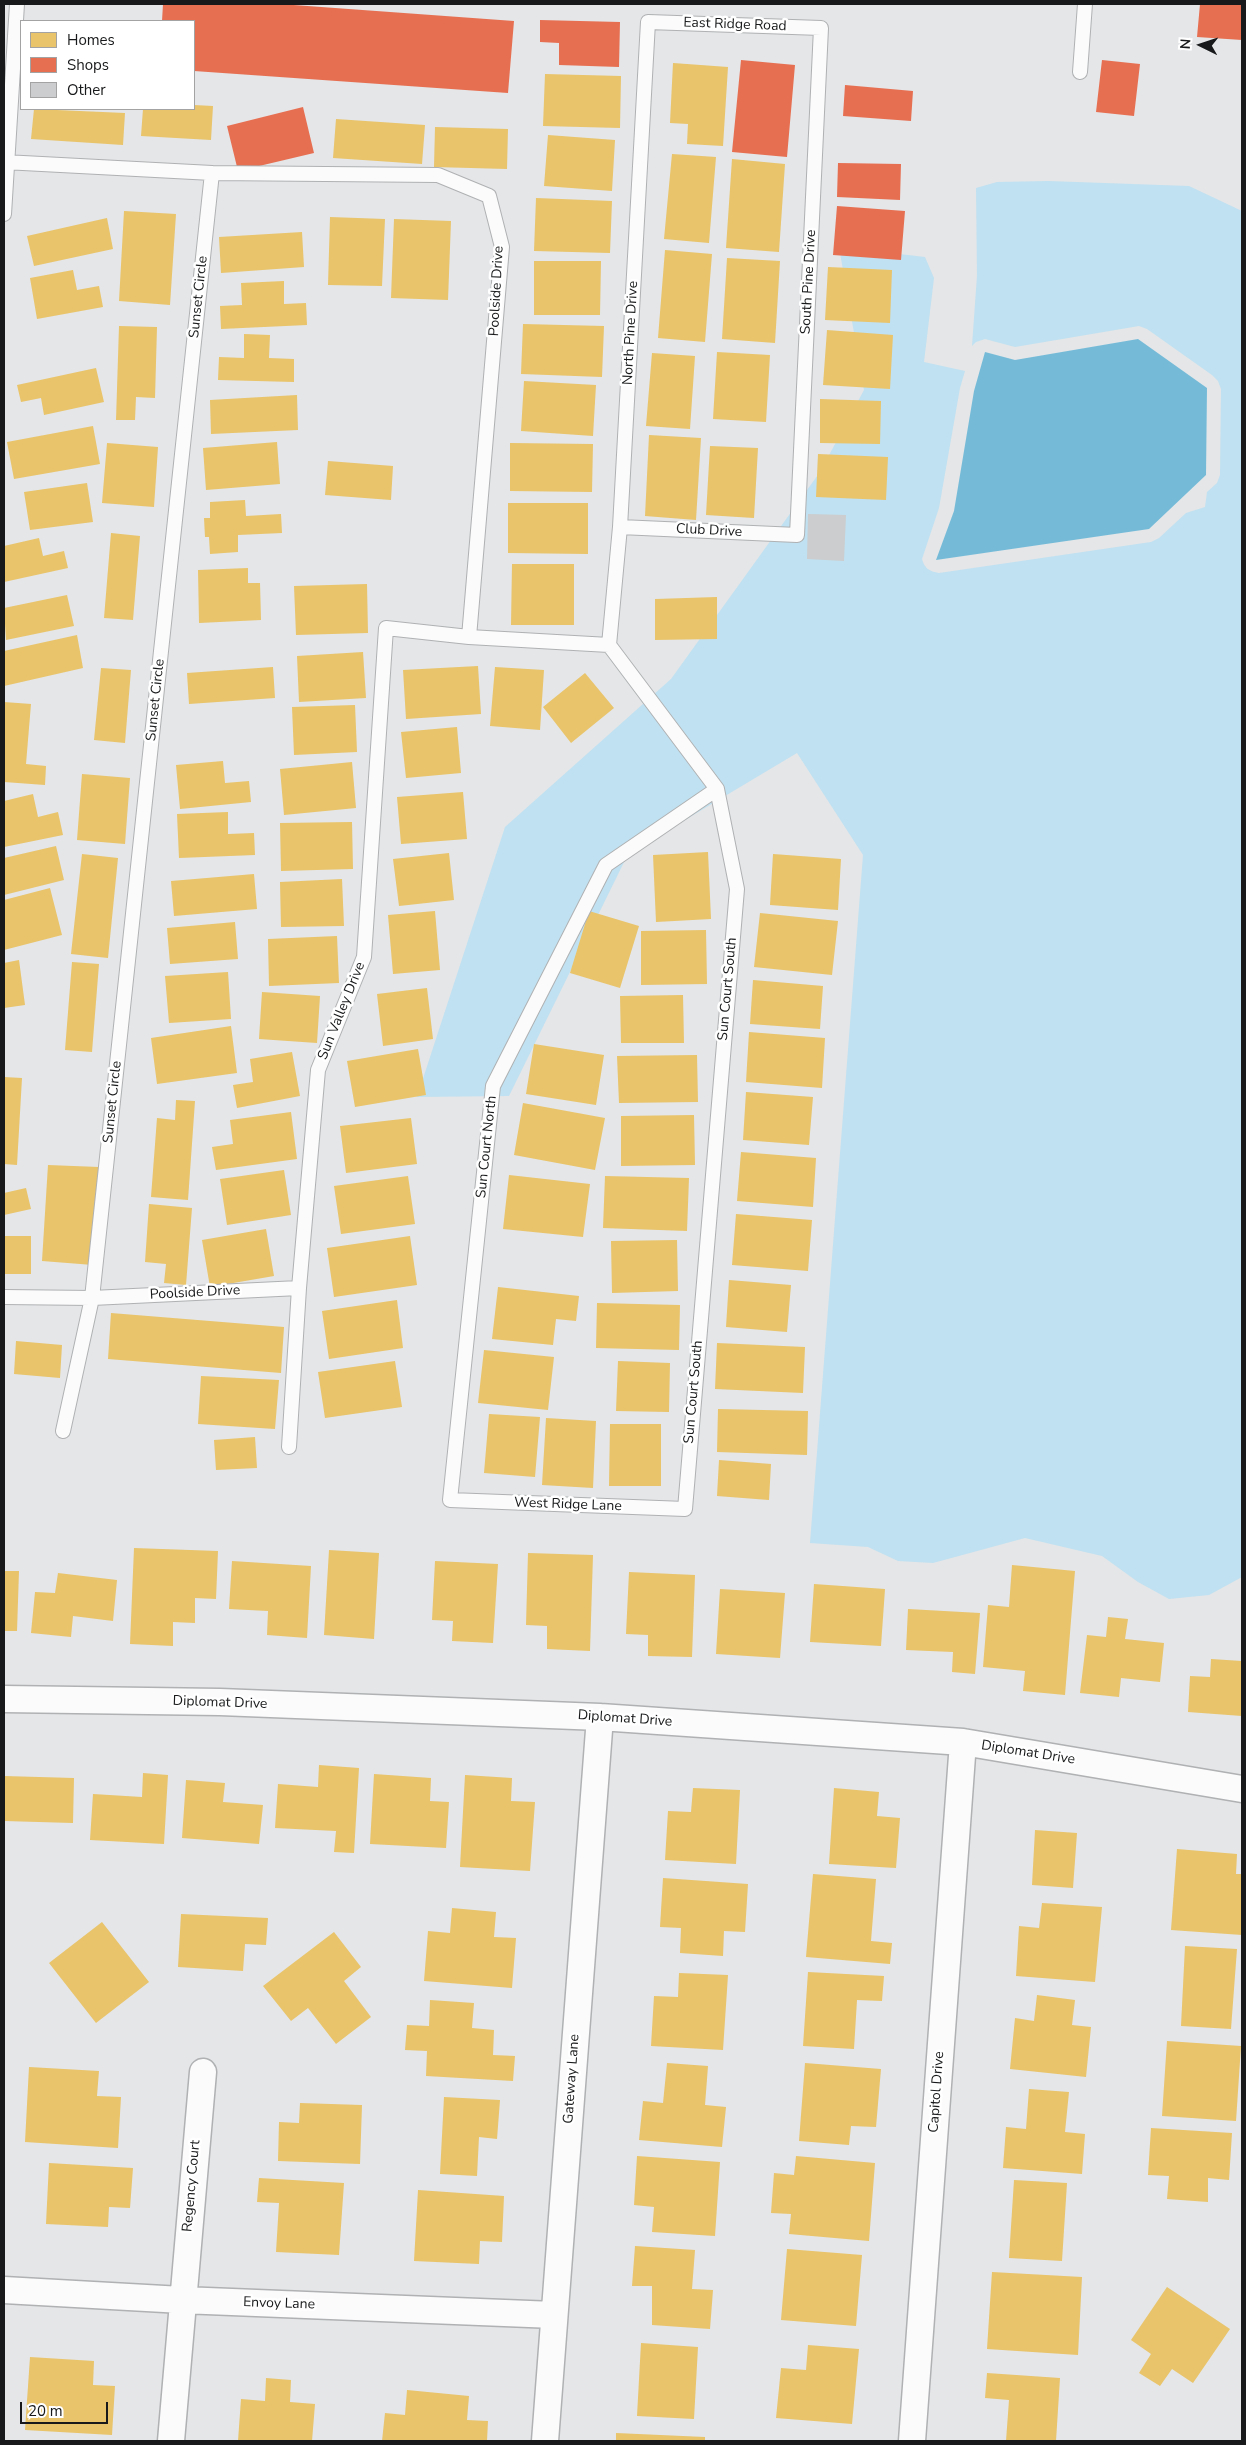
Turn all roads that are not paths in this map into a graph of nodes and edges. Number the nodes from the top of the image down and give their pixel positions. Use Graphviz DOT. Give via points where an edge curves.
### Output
graph roads {
  1 [pos="17,4"];
  2 [pos="1085,4"];
  3 [pos="648,22"];
  4 [pos="821,28"];
  5 [pos="1080,72"];
  6 [pos="6,163"];
  7 [pos="212,173"];
  8 [pos="4,214"];
  9 [pos="620,527"];
  10 [pos="797,535"];
  11 [pos="469,637"];
  12 [pos="609,645"];
  13 [pos="717,789"];
  14 [pos="299,1288"];
  15 [pos="4,1297"];
  16 [pos="92,1298"];
  17 [pos="63,1431"];
  18 [pos="289,1447"];
  19 [pos="450,1500"];
  20 [pos="685,1509"];
  21 [pos="4,1699"];
  22 [pos="600,1717"];
  23 [pos="963,1742"];
  24 [pos="1242,1789"];
  25 [pos="203,2072"];
  26 [pos="4,2290"];
  27 [pos="182,2300"];
  28 [pos="554,2315"];
  29 [pos="171,2441"];
  30 [pos="545,2441"];
  31 [pos="912,2441"];
  1 -- 6 [label="lane"];
  2 -- 5 [label="lane"];
  3 -- 4 [label="lane, East Ridge Road"];
  3 -- 9 [label="lane, North Pine Drive"];
  4 -- 10 [label="lane, South Pine Drive"];
  6 -- 7 [label="lane"];
  6 -- 8 [label="lane"];
  7 -- 11 [label="lane, Poolside Drive" via="438,175 489,196 502,247"];
  7 -- 16 [label="lane, Sunset Circle"];
  9 -- 10 [label="lane, Club Drive"];
  9 -- 12 [label="lane, North Pine Drive"];
  11 -- 12 [label="lane"];
  11 -- 14 [label="lane, Sun Valley Drive" via="386,628 364,957 318,1070"];
  12 -- 13 [label="lane, Sun Court South"];
  13 -- 19 [label="lane, Sun Court North" via="606,865 493,1086"];
  13 -- 20 [label="lane, Sun Court South" via="736,889"];
  14 -- 16 [label="lane, Poolside Drive"];
  14 -- 18 [label="lane, Sun Valley Drive"];
  15 -- 16 [label="lane, Poolside Drive"];
  16 -- 17 [label="lane, Sunset Circle"];
  19 -- 20 [label="lane, West Ridge Lane"];
  21 -- 22 [label="street, Diplomat Drive" via="220,1702"];
  22 -- 23 [label="street, Diplomat Drive"];
  22 -- 28 [label="street, Gateway Lane"];
  23 -- 24 [label="street, Diplomat Drive"];
  23 -- 31 [label="street, Capitol Drive"];
  25 -- 27 [label="street, Regency Court"];
  26 -- 27 [label="street, Envoy Lane"];
  27 -- 28 [label="street, Envoy Lane"];
  27 -- 29 [label="street, Regency Court"];
  28 -- 30 [label="street, Gateway Lane"];
}
